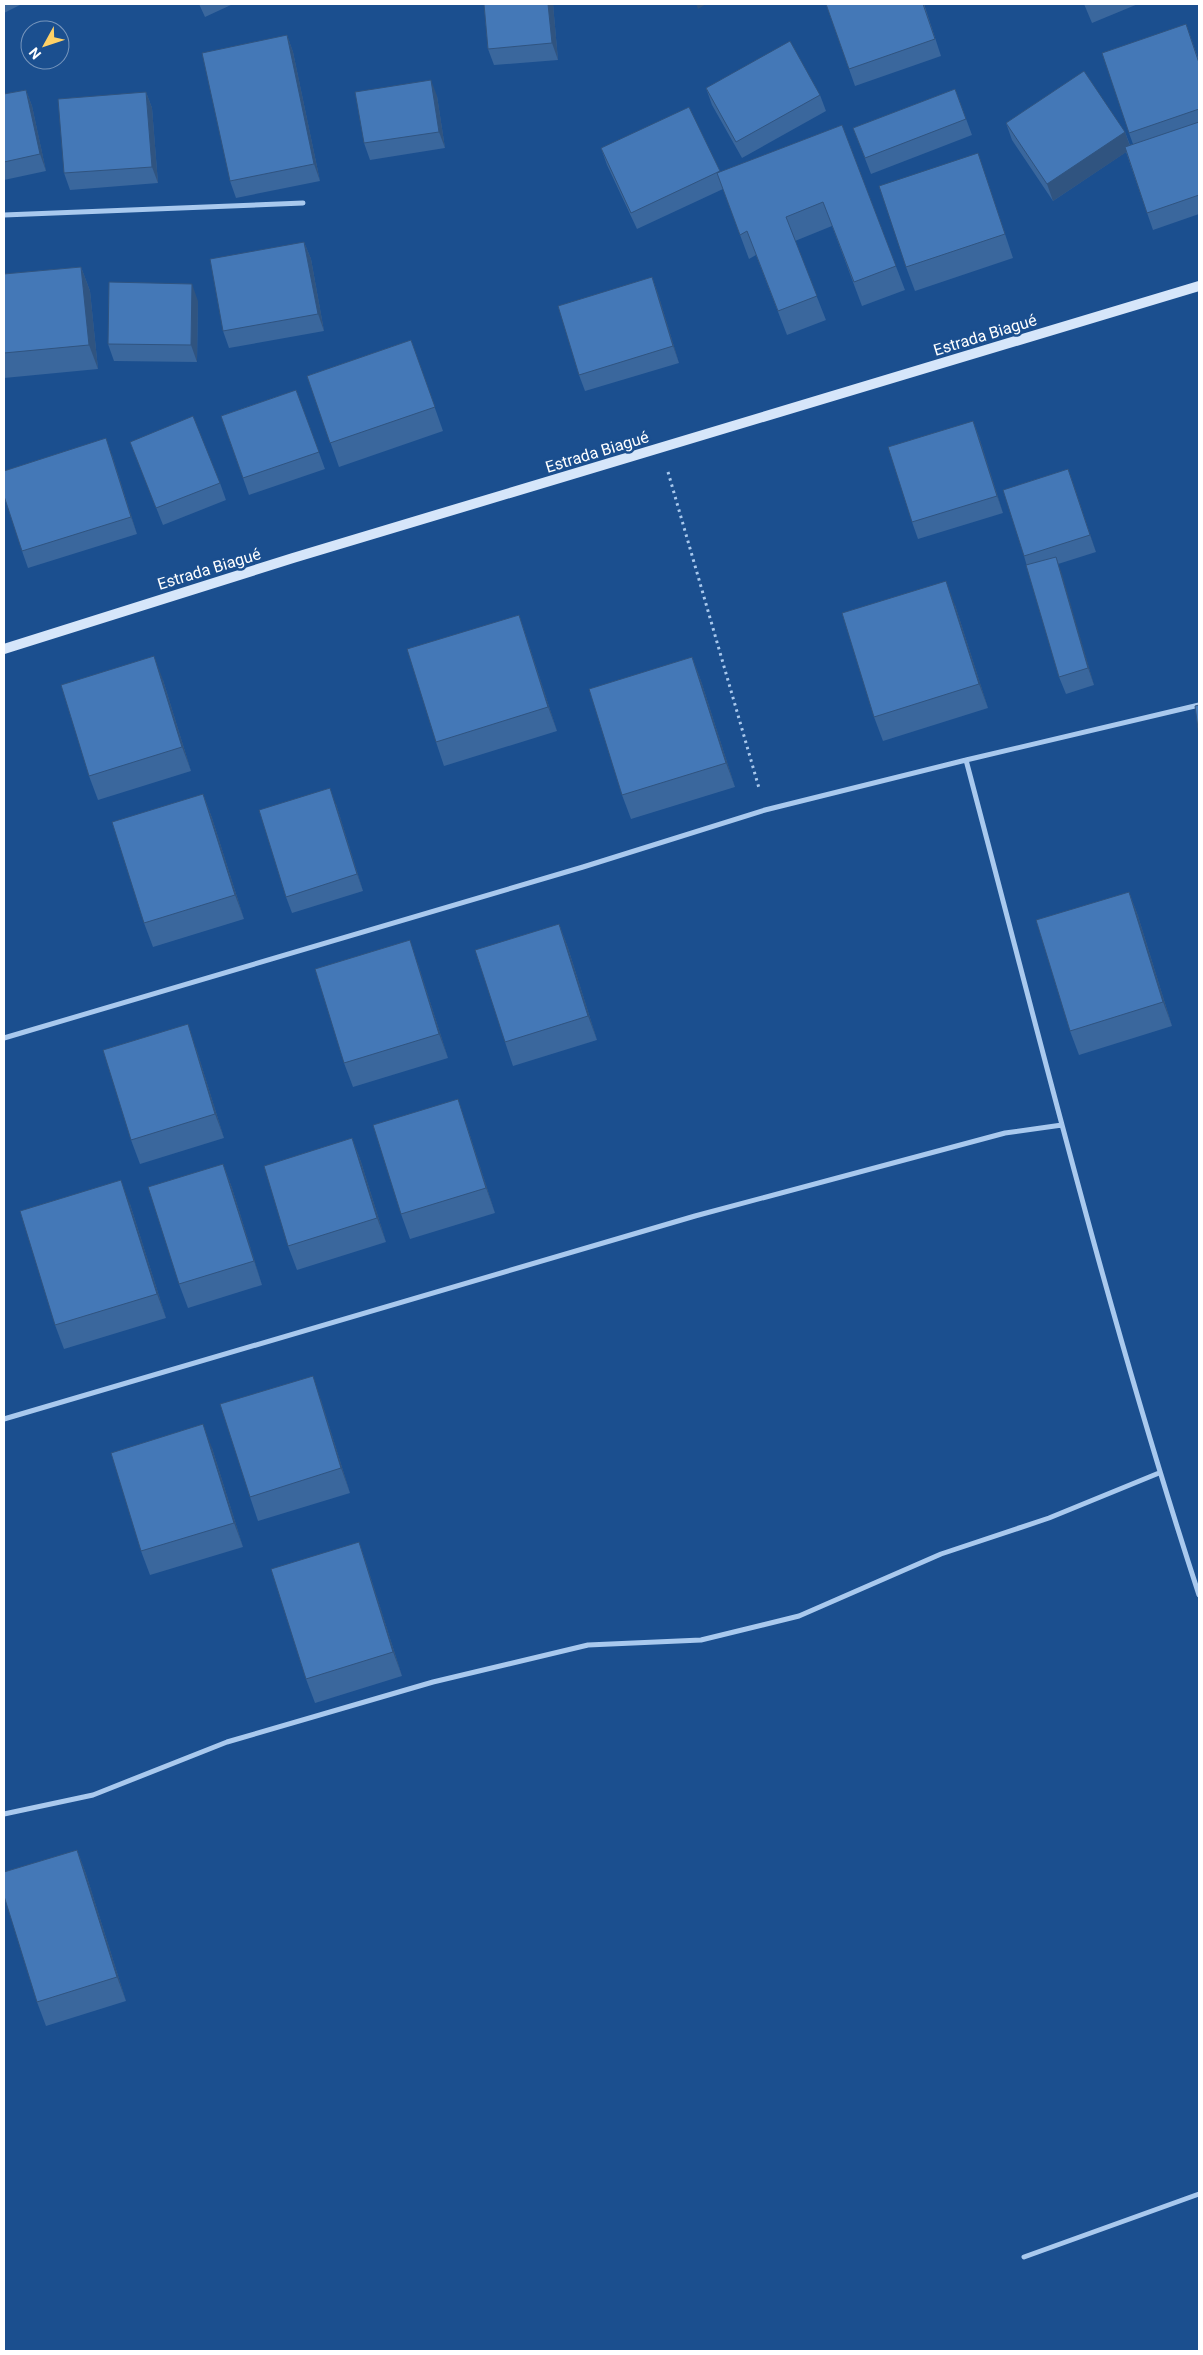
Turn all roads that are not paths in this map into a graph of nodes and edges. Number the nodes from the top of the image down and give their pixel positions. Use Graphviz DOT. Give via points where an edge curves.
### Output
graph roads {
  1 [pos="302,203"];
  2 [pos="4,215"];
  3 [pos="1199,286"];
  4 [pos="4,649"];
  5 [pos="1199,705"];
  6 [pos="966,760"];
  7 [pos="4,1038"];
  8 [pos="1062,1125"];
  9 [pos="4,1419"];
  10 [pos="1159,1473"];
  11 [pos="1199,1594"];
  12 [pos="4,1814"];
  13 [pos="1199,2194"];
  14 [pos="1024,2257"];
  1 -- 2 [label="street"];
  3 -- 4 [label="main road, Estrada Biagué" via="294,558"];
  5 -- 6 [label="street"];
  6 -- 7 [label="street" via="765,810"];
  6 -- 8 [label="street"];
  8 -- 9 [label="street" via="1005,1133 704,1214"];
  8 -- 10 [label="street"];
  10 -- 11 [label="street"];
  10 -- 12 [label="street" via="1049,1518 941,1554 800,1616 701,1640 588,1646 433,1682 227,1742 93,1795"];
  13 -- 14 [label="street"];
}
